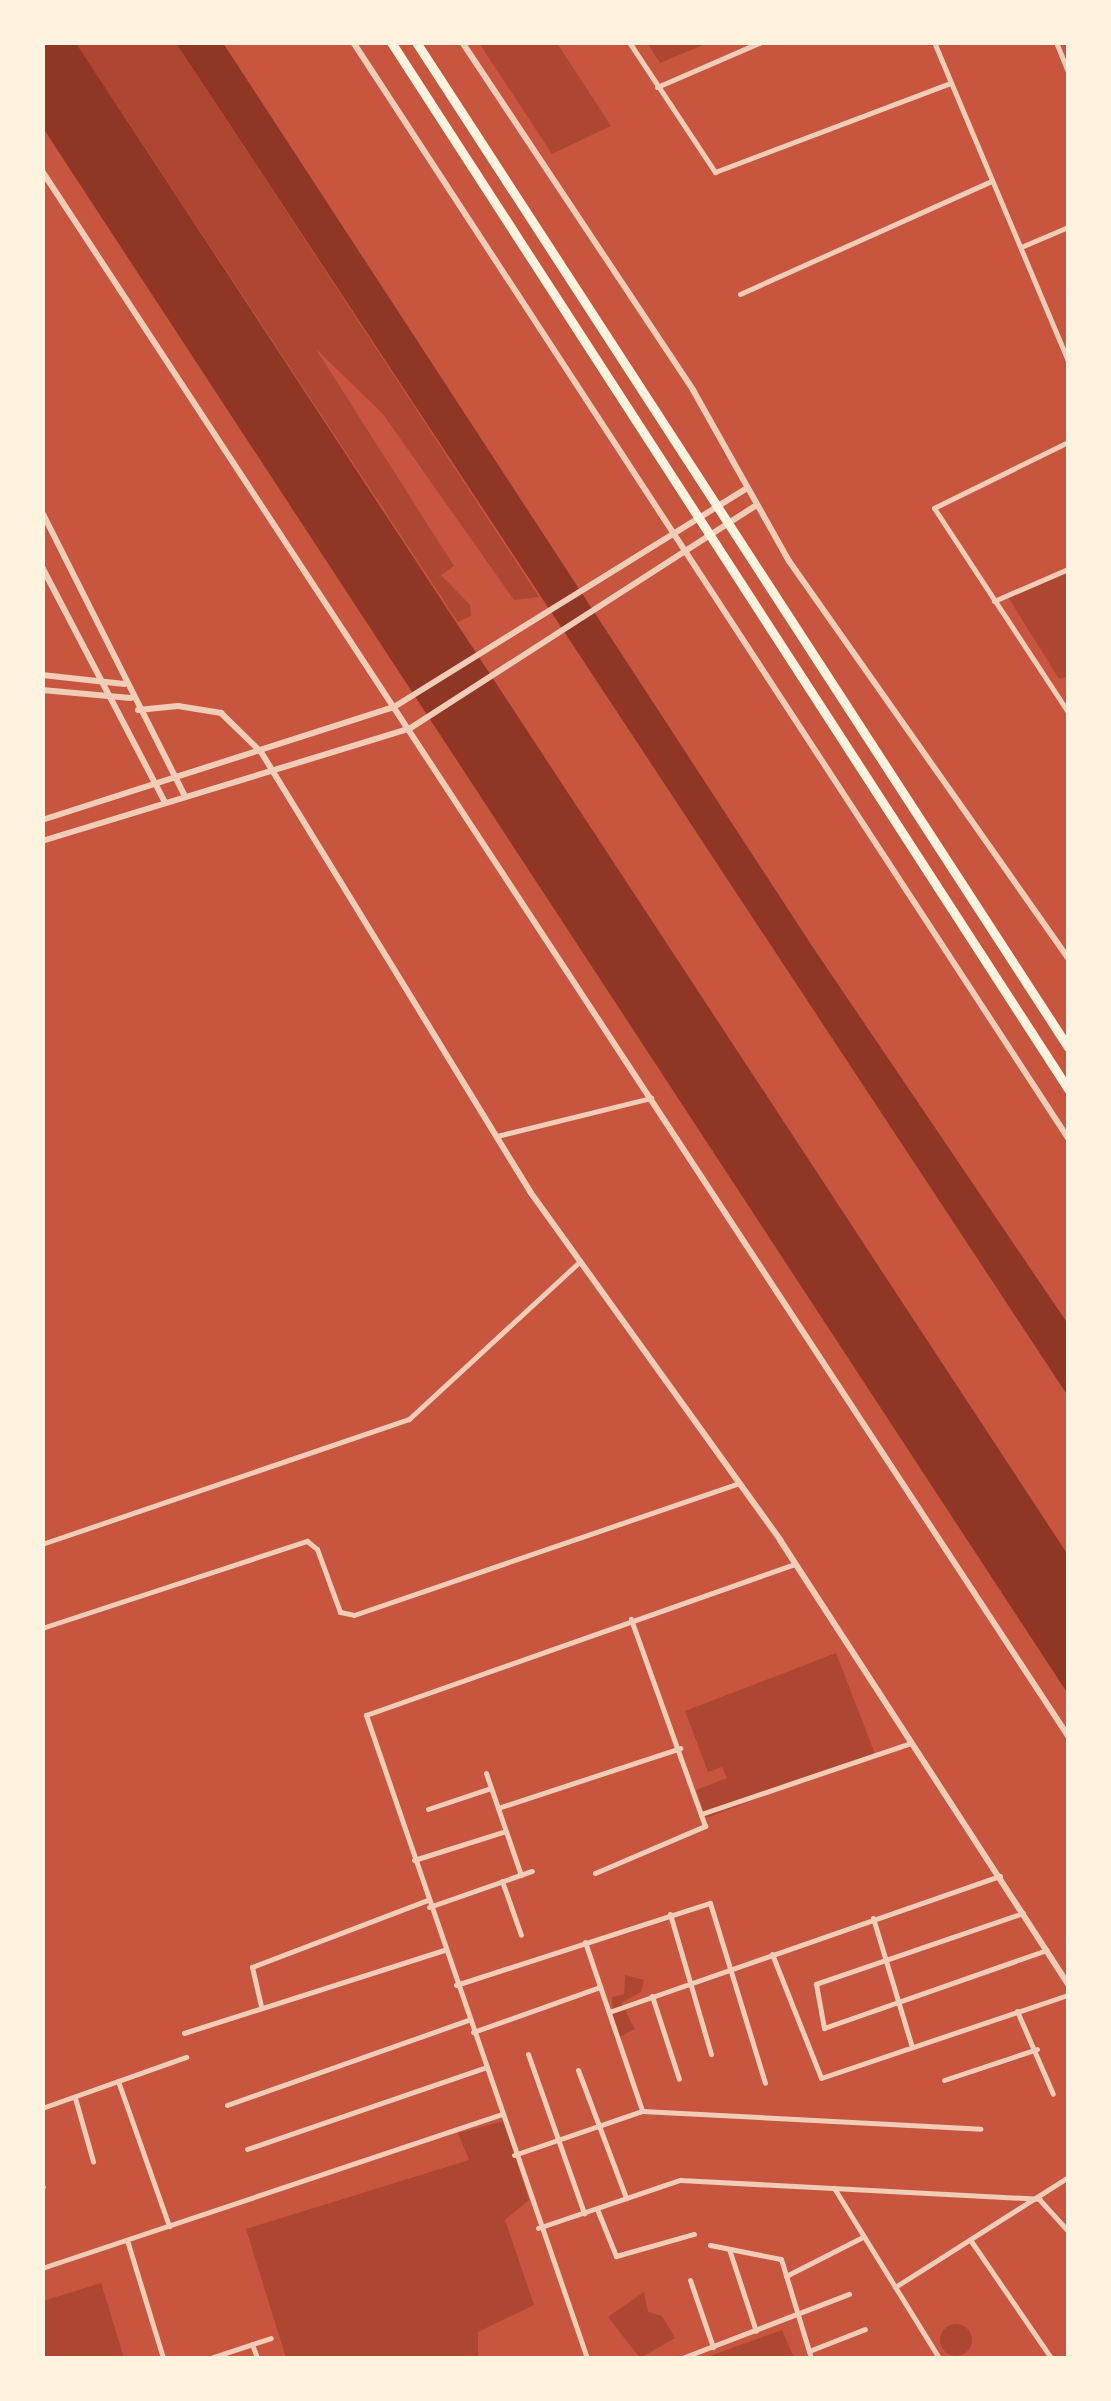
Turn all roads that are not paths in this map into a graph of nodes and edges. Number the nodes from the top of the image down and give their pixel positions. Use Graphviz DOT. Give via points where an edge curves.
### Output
graph roads {
  1 [pos="353,42"];
  2 [pos="391,42"];
  3 [pos="416,42"];
  4 [pos="462,42"];
  5 [pos="629,42"];
  6 [pos="761,42"];
  7 [pos="934,42"];
  8 [pos="1056,42"];
  9 [pos="1068,72"];
  10 [pos="951,83"];
  11 [pos="657,87"];
  12 [pos="42,171"];
  13 [pos="992,180"];
  14 [pos="1068,227"];
  15 [pos="1021,247"];
  16 [pos="740,294"];
  17 [pos="1068,360"];
  18 [pos="1068,442"];
  19 [pos="745,489"];
  20 [pos="756,505"];
  21 [pos="42,512"];
  22 [pos="670,534"];
  23 [pos="683,555"];
  24 [pos="42,567"];
  25 [pos="1068,569"];
  26 [pos="994,601"];
  27 [pos="42,676"];
  28 [pos="101,684"];
  29 [pos="125,684"];
  30 [pos="42,690"];
  31 [pos="1068,694"];
  32 [pos="108,697"];
  33 [pos="132,698"];
  34 [pos="1060,698"];
  35 [pos="394,707"];
  36 [pos="138,710"];
  37 [pos="1068,712"];
  38 [pos="409,728"];
  39 [pos="261,752"];
  40 [pos="272,770"];
  41 [pos="176,780"];
  42 [pos="157,786"];
  43 [pos="184,796"];
  44 [pos="165,802"];
  45 [pos="42,820"];
  46 [pos="42,841"];
  47 [pos="1068,958"];
  48 [pos="1068,1047"];
  49 [pos="1068,1089"];
  50 [pos="651,1098"];
  51 [pos="498,1136"];
  52 [pos="1068,1138"];
  53 [pos="580,1261"];
  54 [pos="739,1483"];
  55 [pos="42,1544"];
  56 [pos="795,1564"];
  57 [pos="631,1619"];
  58 [pos="42,1628"];
  59 [pos="1068,1736"];
  60 [pos="911,1742"];
  61 [pos="680,1748"];
  62 [pos="486,1773"];
  63 [pos="491,1788"];
  64 [pos="498,1808"];
  65 [pos="428,1810"];
  66 [pos="701,1814"];
  67 [pos="506,1831"];
  68 [pos="414,1860"];
  69 [pos="532,1871"];
  70 [pos="595,1872"];
  71 [pos="522,1874"];
  72 [pos="1000,1876"];
  73 [pos="502,1881"];
  74 [pos="428,1904"];
  75 [pos="1024,1913"];
  76 [pos="670,1914"];
  77 [pos="873,1918"];
  78 [pos="521,1935"];
  79 [pos="585,1942"];
  80 [pos="444,1950"];
  81 [pos="1047,1950"];
  82 [pos="772,1953"];
  83 [pos="885,1962"];
  84 [pos="728,1968"];
  85 [pos="688,1982"];
  86 [pos="1068,1984"];
  87 [pos="456,1985"];
  88 [pos="600,1987"];
  89 [pos="1068,1995"];
  90 [pos="652,1996"];
  91 [pos="898,2001"];
  92 [pos="261,2006"];
  93 [pos="1018,2011"];
  94 [pos="608,2012"];
  95 [pos="469,2020"];
  96 [pos="473,2032"];
  97 [pos="184,2033"];
  98 [pos="911,2045"];
  99 [pos="1037,2048"];
  100 [pos="528,2054"];
  101 [pos="712,2054"];
  102 [pos="186,2058"];
  103 [pos="486,2067"];
  104 [pos="578,2070"];
  105 [pos="680,2079"];
  106 [pos="944,2080"];
  107 [pos="118,2081"];
  108 [pos="765,2083"];
  109 [pos="1053,2094"];
  110 [pos="75,2098"];
  111 [pos="227,2105"];
  112 [pos="42,2108"];
  113 [pos="642,2111"];
  114 [pos="501,2114"];
  115 [pos="601,2124"];
  116 [pos="982,2129"];
  117 [pos="558,2139"];
  118 [pos="247,2149"];
  119 [pos="514,2155"];
  120 [pos="93,2161"];
  121 [pos="1068,2178"];
  122 [pos="834,2188"];
  123 [pos="1038,2199"];
  124 [pos="626,2200"];
  125 [pos="597,2209"];
  126 [pos="584,2213"];
  127 [pos="169,2226"];
  128 [pos="538,2228"];
  129 [pos="1068,2231"];
  130 [pos="694,2234"];
  131 [pos="864,2236"];
  132 [pos="126,2240"];
  133 [pos="972,2242"];
  134 [pos="710,2246"];
  135 [pos="730,2248"];
  136 [pos="42,2268"];
  137 [pos="786,2276"];
  138 [pos="690,2280"];
  139 [pos="895,2286"];
  140 [pos="850,2294"];
  141 [pos="798,2315"];
  142 [pos="864,2329"];
  143 [pos="756,2332"];
  144 [pos="270,2338"];
  145 [pos="252,2344"];
  146 [pos="713,2348"];
  147 [pos="810,2355"];
  148 [pos="587,2357"];
  149 [pos="163,2358"];
  150 [pos="210,2358"];
  151 [pos="257,2358"];
  152 [pos="578,2358"];
  153 [pos="682,2358"];
  154 [pos="939,2358"];
  155 [pos="1051,2358"];
  1 -- 22 [label="street"];
  2 -- 49 [label="highway"];
  3 -- 48 [label="highway"];
  4 -- 19 [label="street" via="693,390"];
  5 -- 11 [label="street"];
  6 -- 11 [label="street"];
  7 -- 10 [label="street"];
  8 -- 9 [label="street"];
  10 -- 11 [label="street" via="715,172"];
  10 -- 13 [label="street"];
  12 -- 35 [label="street"];
  13 -- 15 [label="street"];
  13 -- 16 [label="street"];
  14 -- 15 [label="street"];
  15 -- 17 [label="street"];
  18 -- 26 [label="street" via="935,504"];
  19 -- 20 [label="street"];
  19 -- 22 [label="street"];
  20 -- 23 [label="street"];
  20 -- 47 [label="street"];
  21 -- 29 [label="street"];
  22 -- 23 [label="street"];
  22 -- 35 [label="street"];
  23 -- 38 [label="street"];
  23 -- 52 [label="street"];
  24 -- 28 [label="street"];
  25 -- 26 [label="street"];
  26 -- 34 [label="street"];
  27 -- 28 [label="street"];
  28 -- 29 [label="street"];
  28 -- 32 [label="street"];
  29 -- 33 [label="street"];
  30 -- 32 [label="street"];
  31 -- 34 [label="street"];
  32 -- 33 [label="street"];
  32 -- 42 [label="street"];
  33 -- 36 [label="street"];
  34 -- 37 [label="street"];
  35 -- 38 [label="street"];
  35 -- 39 [label="street"];
  36 -- 39 [label="street" via="221,712"];
  36 -- 41 [label="street"];
  38 -- 40 [label="street"];
  38 -- 50 [label="street"];
  39 -- 40 [label="street"];
  39 -- 41 [label="street"];
  40 -- 43 [label="street"];
  40 -- 51 [label="street"];
  41 -- 42 [label="street"];
  41 -- 43 [label="street"];
  42 -- 44 [label="street"];
  42 -- 45 [label="street"];
  43 -- 44 [label="street"];
  44 -- 46 [label="street"];
  50 -- 51 [label="street"];
  50 -- 59 [label="street"];
  51 -- 53 [label="street"];
  53 -- 54 [label="street"];
  53 -- 55 [label="street" via="409,1420"];
  54 -- 56 [label="street"];
  54 -- 58 [label="street" via="354,1616 340,1612 317,1549 307,1541"];
  56 -- 57 [label="street"];
  56 -- 60 [label="street"];
  57 -- 61 [label="street"];
  57 -- 68 [label="street" via="366,1715"];
  60 -- 66 [label="street"];
  60 -- 72 [label="street"];
  61 -- 64 [label="street"];
  61 -- 66 [label="street"];
  62 -- 63 [label="street"];
  63 -- 64 [label="street"];
  63 -- 65 [label="street"];
  64 -- 67 [label="street"];
  66 -- 70 [label="street" via="699,1833"];
  67 -- 68 [label="street"];
  67 -- 71 [label="street"];
  68 -- 74 [label="street"];
  69 -- 71 [label="street"];
  71 -- 73 [label="street"];
  72 -- 75 [label="street"];
  72 -- 77 [label="street"];
  73 -- 74 [label="street"];
  73 -- 78 [label="street"];
  74 -- 80 [label="street"];
  74 -- 92 [label="street" via="252,1967"];
  75 -- 81 [label="street"];
  75 -- 83 [label="street"];
  76 -- 79 [label="street"];
  76 -- 84 [label="street" via="710,1903"];
  76 -- 85 [label="street"];
  77 -- 82 [label="street"];
  77 -- 83 [label="street"];
  79 -- 87 [label="street"];
  79 -- 88 [label="street"];
  80 -- 87 [label="street"];
  80 -- 92 [label="street"];
  81 -- 86 [label="street"];
  81 -- 91 [label="street"];
  82 -- 84 [label="street"];
  82 -- 98 [label="street" via="817,2078"];
  83 -- 91 [label="street"];
  83 -- 91 [label="street" via="813,1987 824,2028"];
  84 -- 85 [label="street"];
  84 -- 108 [label="street"];
  85 -- 90 [label="street"];
  85 -- 101 [label="street"];
  87 -- 95 [label="street"];
  88 -- 94 [label="street"];
  88 -- 96 [label="street"];
  89 -- 93 [label="street"];
  90 -- 94 [label="street"];
  90 -- 105 [label="street"];
  91 -- 98 [label="street"];
  92 -- 97 [label="street"];
  93 -- 98 [label="street"];
  93 -- 99 [label="street"];
  94 -- 113 [label="street"];
  95 -- 96 [label="street"];
  95 -- 111 [label="street"];
  96 -- 103 [label="street"];
  99 -- 106 [label="street"];
  99 -- 109 [label="street"];
  100 -- 117 [label="street"];
  102 -- 107 [label="street"];
  103 -- 114 [label="street"];
  103 -- 118 [label="street"];
  104 -- 115 [label="street"];
  107 -- 110 [label="street"];
  107 -- 127 [label="street"];
  110 -- 112 [label="street"];
  110 -- 120 [label="street"];
  113 -- 115 [label="street"];
  113 -- 116 [label="street"];
  114 -- 119 [label="street"];
  114 -- 127 [label="street"];
  115 -- 117 [label="street"];
  115 -- 124 [label="street"];
  117 -- 119 [label="street"];
  117 -- 126 [label="street"];
  119 -- 128 [label="street"];
  121 -- 123 [label="street"];
  122 -- 123 [label="street"];
  122 -- 124 [label="street" via="671,2181"];
  122 -- 131 [label="street"];
  123 -- 129 [label="street"];
  123 -- 133 [label="street"];
  124 -- 125 [label="street"];
  125 -- 126 [label="street"];
  125 -- 130 [label="street" via="616,2256"];
  126 -- 128 [label="street"];
  127 -- 132 [label="street"];
  128 -- 148 [label="street"];
  131 -- 137 [label="street"];
  131 -- 139 [label="street"];
  132 -- 136 [label="street"];
  132 -- 149 [label="street"];
  133 -- 139 [label="street"];
  133 -- 155 [label="street"];
  134 -- 135 [label="street"];
  135 -- 137 [label="street" via="776,2256"];
  135 -- 143 [label="street"];
  137 -- 141 [label="street"];
  138 -- 146 [label="street"];
  139 -- 154 [label="street"];
  140 -- 141 [label="street"];
  141 -- 143 [label="street"];
  141 -- 147 [label="street"];
  142 -- 147 [label="street"];
  143 -- 146 [label="street"];
  144 -- 145 [label="street"];
  145 -- 150 [label="street"];
  145 -- 151 [label="street"];
  146 -- 153 [label="street"];
  148 -- 152 [label="street"];
}
